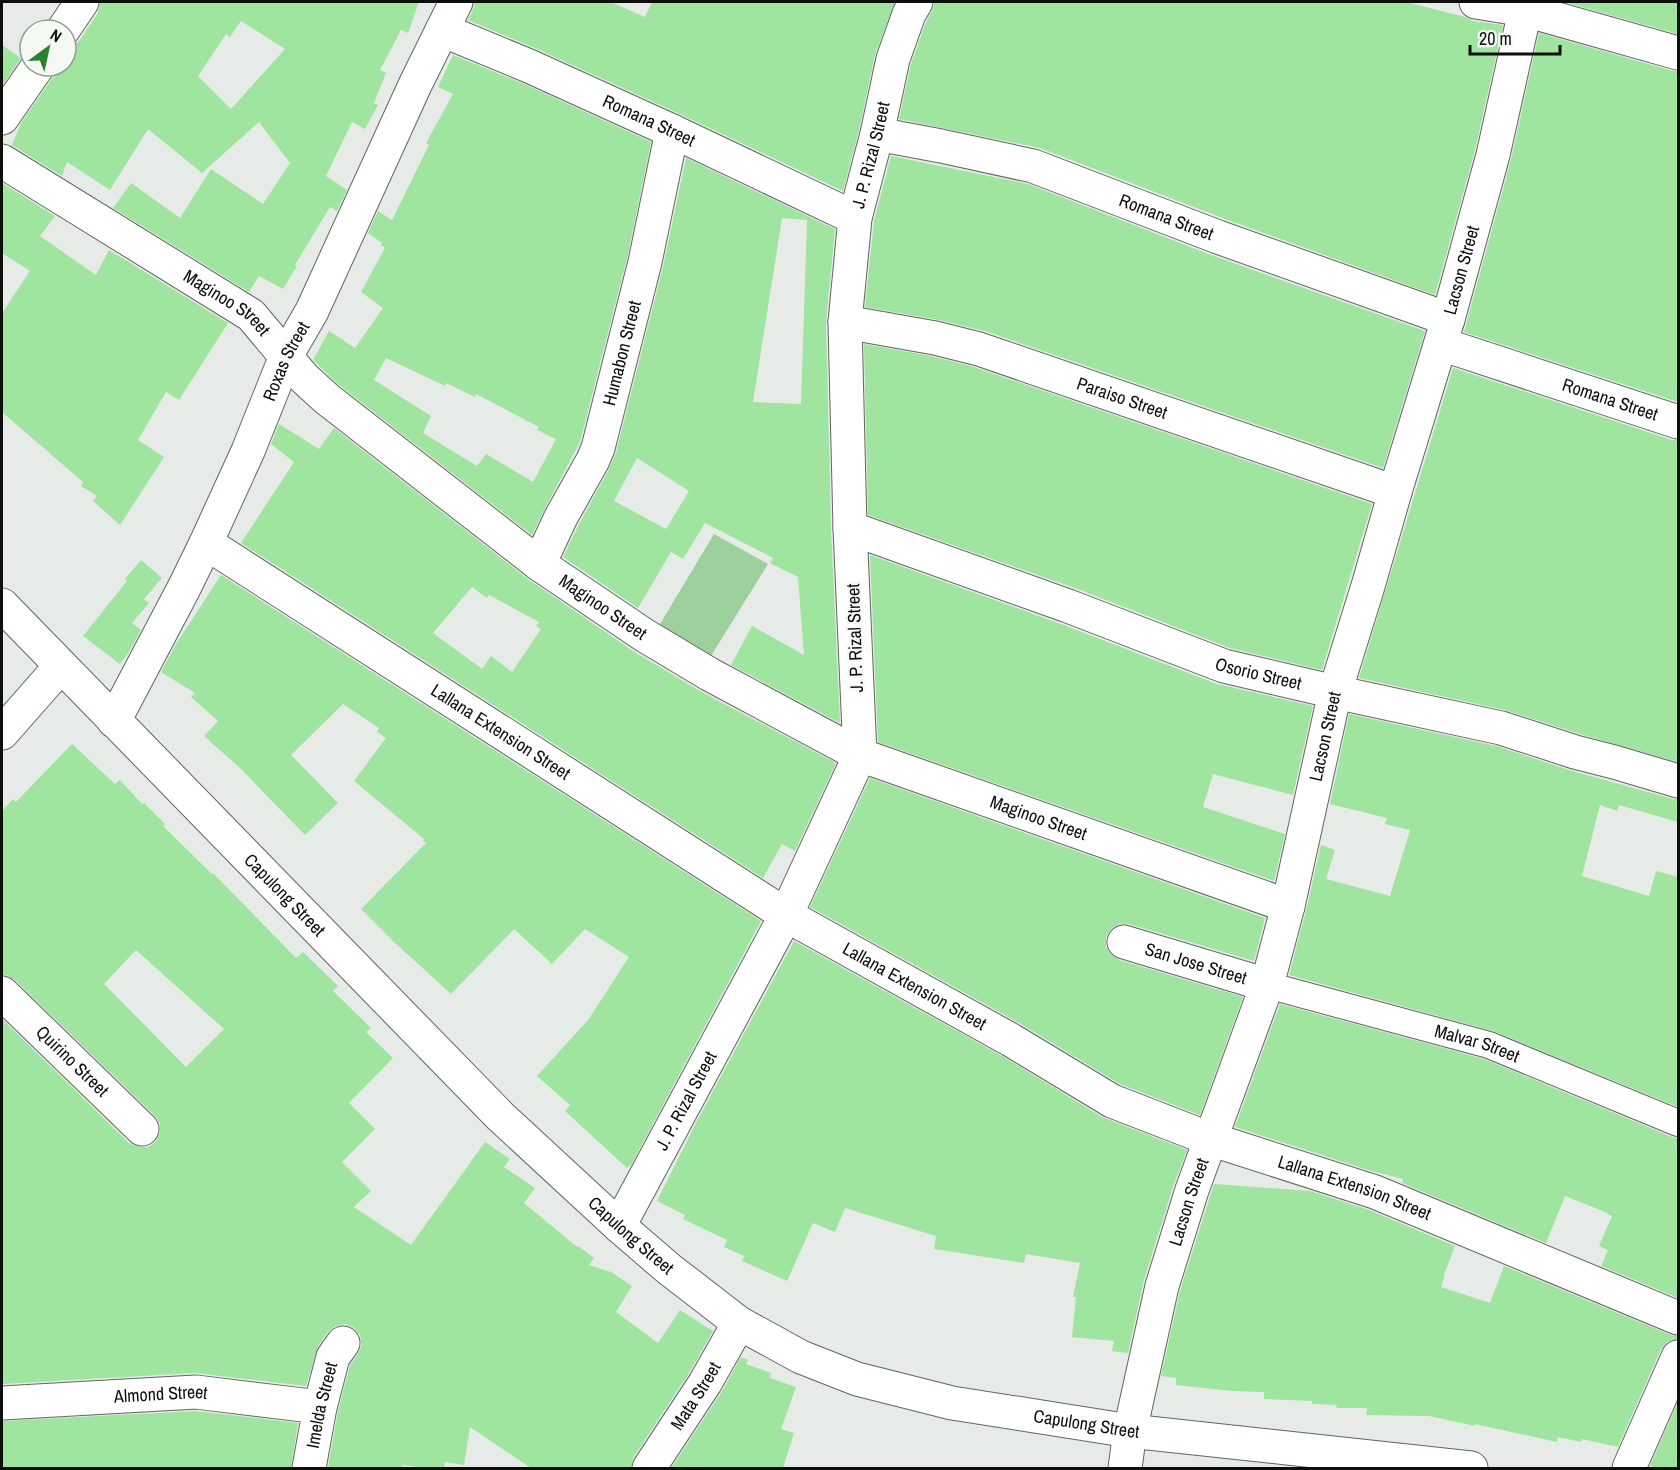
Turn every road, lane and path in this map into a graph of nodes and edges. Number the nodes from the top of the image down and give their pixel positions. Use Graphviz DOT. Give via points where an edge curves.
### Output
graph roads {
  1 [pos="82,2"];
  2 [pos="916,2"];
  3 [pos="1476,2"];
  4 [pos="1526,6"];
  5 [pos="449,16"];
  6 [pos="71,18"];
  7 [pos="1678,53"];
  8 [pos="30,78"];
  9 [pos="2,118"];
  10 [pos="672,130"];
  11 [pos="877,134"];
  12 [pos="2,161"];
  13 [pos="855,218"];
  14 [pos="845,322"];
  15 [pos="1445,331"];
  16 [pos="286,356"];
  17 [pos="1678,422"];
  18 [pos="1395,492"];
  19 [pos="850,528"];
  20 [pos="206,543"];
  21 [pos="539,564"];
  22 [pos="2,605"];
  23 [pos="60,667"];
  24 [pos="1335,692"];
  25 [pos="114,721"];
  26 [pos="2,733"];
  27 [pos="860,755"];
  28 [pos="1678,781"];
  29 [pos="1288,906"];
  30 [pos="786,915"];
  31 [pos="1124,942"];
  32 [pos="1267,985"];
  33 [pos="2,993"];
  34 [pos="1678,1123"];
  35 [pos="142,1129"];
  36 [pos="1210,1139"];
  37 [pos="619,1226"];
  38 [pos="1678,1318"];
  39 [pos="740,1323"];
  40 [pos="343,1343"];
  41 [pos="1678,1357"];
  42 [pos="2,1403"];
  43 [pos="320,1407"];
  44 [pos="1130,1431"];
  45 [pos="309,1468"];
  46 [pos="649,1468"];
  47 [pos="1125,1468"];
  48 [pos="1471,1468"];
  49 [pos="1629,1468"];
  1 -- 6 [label="street"];
  2 -- 11 [label="street, J. P. Rizal Street" via="893,59"];
  3 -- 4 [label="street"];
  4 -- 7 [label="street"];
  4 -- 15 [label="street, Lacson Street" via="1493,155"];
  5 -- 10 [label="street, Romana Street" via="529,66"];
  5 -- 16 [label="street, Roxas Street" via="312,311"];
  8 -- 9 [label="street"];
  10 -- 13 [label="street, Romana Street"];
  10 -- 21 [label="street, Humabon Street" via="645,262 598,448"];
  11 -- 13 [label="street, J. P. Rizal Street"];
  11 -- 15 [label="street, Romana Street" via="1033,166"];
  12 -- 16 [label="street, Maginoo Street" via="252,315"];
  13 -- 14 [label="street, J. P. Rizal Street"];
  14 -- 18 [label="street, Paraiso Street" via="979,349"];
  14 -- 19 [label="street, J. P. Rizal Street"];
  15 -- 17 [label="street, Romana Street"];
  15 -- 18 [label="street, Lacson Street"];
  16 -- 20 [label="street, Roxas Street"];
  16 -- 21 [label="street, Maginoo Street" via="327,399"];
  18 -- 24 [label="street, Lacson Street"];
  19 -- 24 [label="street, Osorio Street" via="1224,666"];
  19 -- 27 [label="street, J. P. Rizal Street"];
  20 -- 25 [label="street, Roxas Street"];
  20 -- 30 [label="street, Lallana Extension Street"];
  21 -- 27 [label="street, Maginoo Street" via="709,674"];
  22 -- 23 [label="street, Capulong Street"];
  23 -- 25 [label="street, Capulong Street"];
  23 -- 26 [label="street"];
  24 -- 28 [label="street, Osorio Street" via="1501,728"];
  24 -- 29 [label="street, Lacson Street"];
  25 -- 37 [label="street, Capulong Street" via="500,1116"];
  27 -- 29 [label="street, Maginoo Street"];
  27 -- 30 [label="street, J. P. Rizal Street"];
  29 -- 32 [label="street, Lacson Street"];
  30 -- 36 [label="street, Lallana Extension Street" via="1112,1101"];
  30 -- 37 [label="street, J. P. Rizal Street"];
  31 -- 32 [label="street, San Jose Street"];
  32 -- 34 [label="street, Malvar Street" via="1489,1045"];
  32 -- 36 [label="street, Lacson Street"];
  33 -- 35 [label="street, Quirino Street"];
  36 -- 38 [label="street, Lallana Extension Street" via="1375,1192"];
  36 -- 44 [label="street, Lacson Street" via="1162,1286"];
  37 -- 39 [label="street, Capulong Street"];
  39 -- 44 [label="street, Capulong Street" via="801,1357 856,1379 952,1403"];
  39 -- 46 [label="street, Mata Street"];
  40 -- 43 [label="street, Imelda Street" via="333,1357"];
  41 -- 49 [label="street"];
  42 -- 43 [label="street, Almond Street" via="196,1392"];
  43 -- 45 [label="street, Imelda Street"];
  44 -- 47 [label="street, Lacson Street"];
  44 -- 48 [label="street, Capulong Street"];
}
